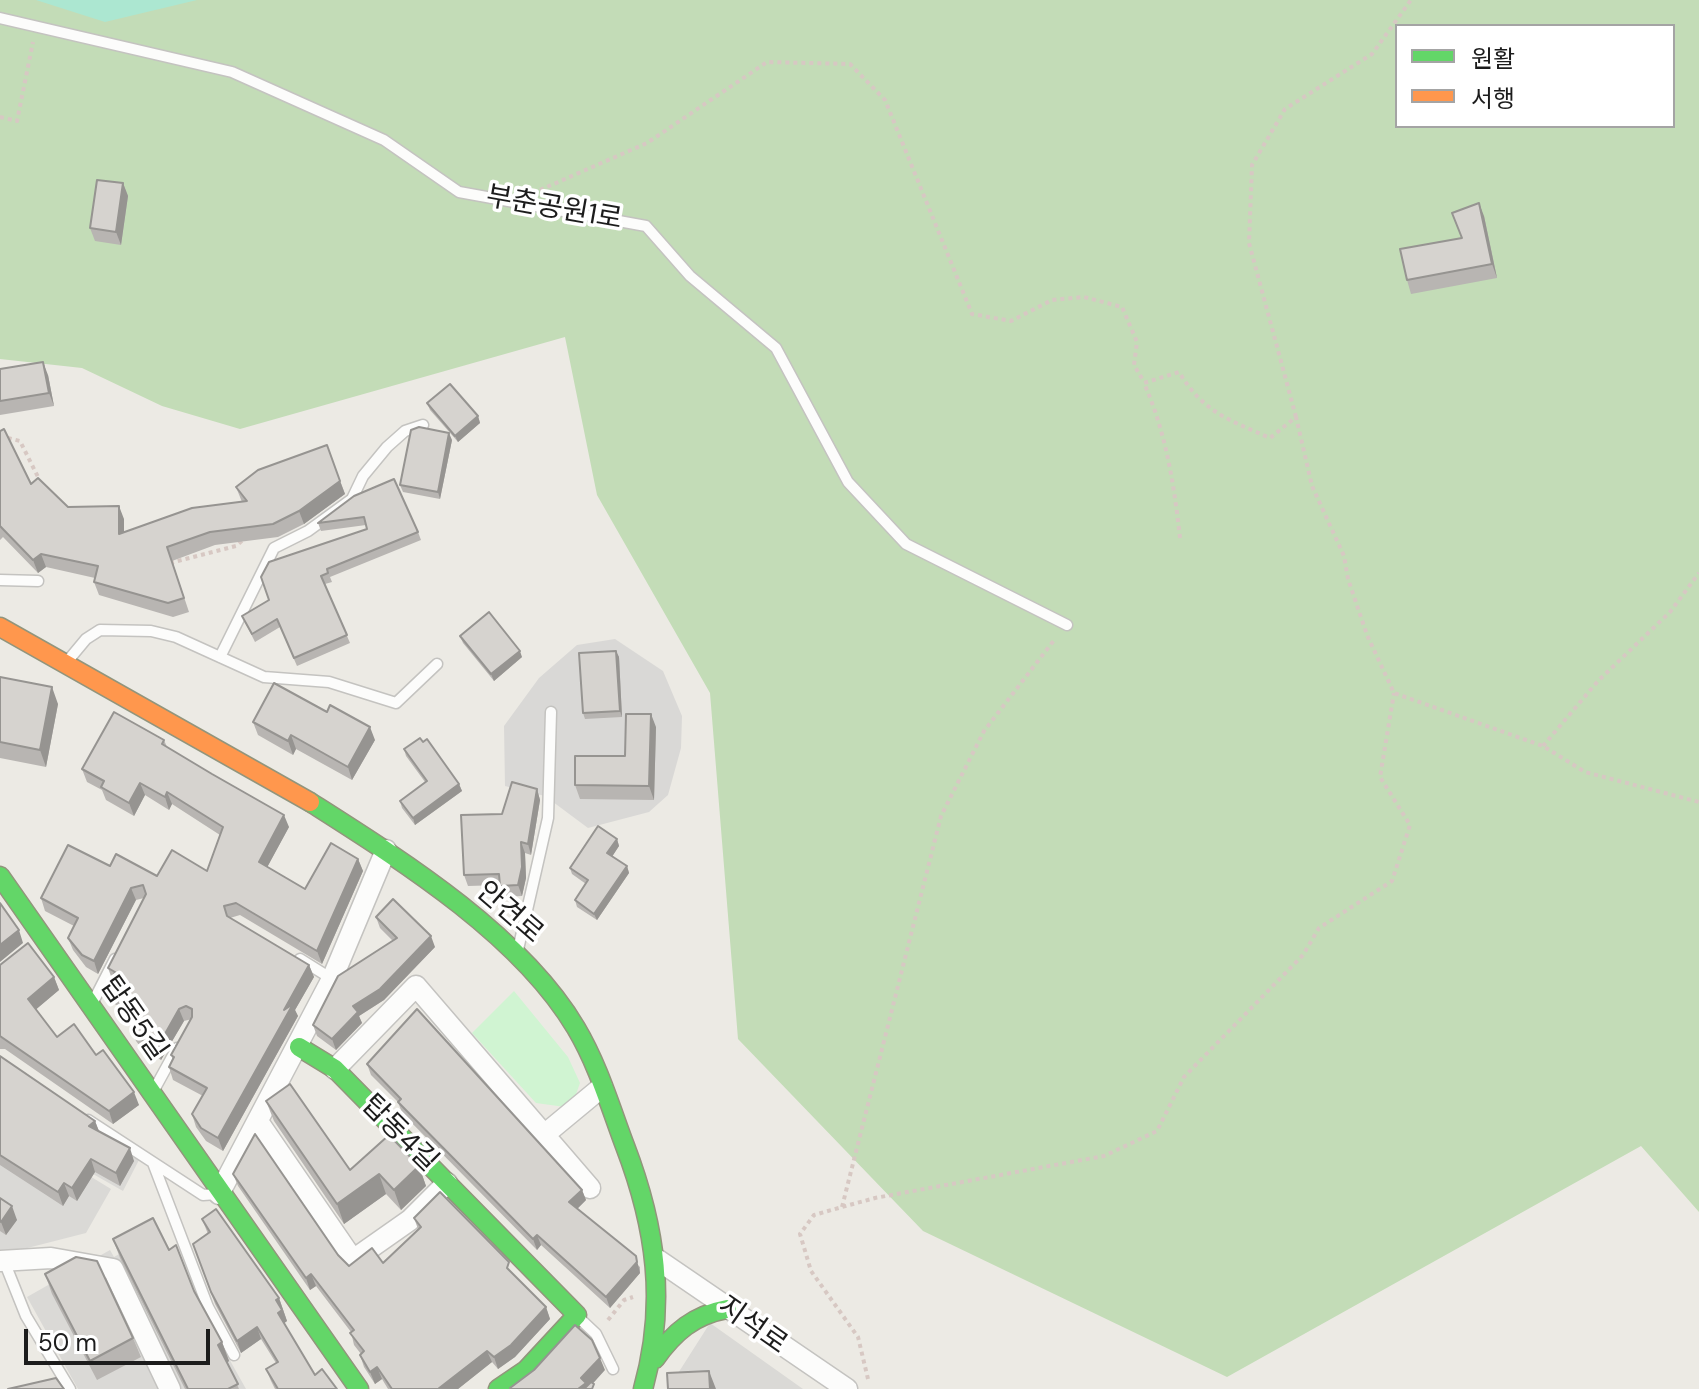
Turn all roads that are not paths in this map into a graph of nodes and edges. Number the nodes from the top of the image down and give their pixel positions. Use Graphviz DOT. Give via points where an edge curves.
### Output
graph roads {
  1 [pos="0,18"];
  2 [pos="423,425"];
  3 [pos="0,580"];
  4 [pos="38,581"];
  5 [pos="1067,625"];
  6 [pos="0,627"];
  7 [pos="220,657"];
  8 [pos="65,664"];
  9 [pos="437,664"];
  10 [pos="551,712"];
  11 [pos="386,850"];
  12 [pos="0,876"];
  13 [pos="123,943"];
  14 [pos="284,950"];
  15 [pos="517,957"];
  16 [pos="332,979"];
  17 [pos="91,1008"];
  18 [pos="182,1040"];
  19 [pos="299,1047"];
  20 [pos="335,1069"];
  21 [pos="602,1087"];
  22 [pos="151,1095"];
  23 [pos="74,1110"];
  24 [pos="259,1123"];
  25 [pos="544,1135"];
  26 [pos="152,1162"];
  27 [pos="447,1183"];
  28 [pos="590,1188"];
  29 [pos="219,1194"];
  30 [pos="658,1260"];
  31 [pos="2,1261"];
  32 [pos="727,1309"];
  33 [pos="577,1315"];
  34 [pos="234,1355"];
  35 [pos="613,1369"];
  36 [pos="646,1380"];
  37 [pos="70,1389"];
  38 [pos="170,1389"];
  39 [pos="359,1389"];
  40 [pos="498,1389"];
  41 [pos="847,1389"];
  1 -- 5 [label="lane, 부춘공원1로" via="232,72 384,140 459,192 646,226 690,276 776,348 848,482 906,544"];
  2 -- 7 [label="lane" via="405,431 387,447 352,499 274,548"];
  3 -- 4 [label="lane"];
  6 -- 8 [label="street, 안견로"];
  7 -- 8 [label="lane" via="167,633 108,628 86,639"];
  7 -- 9 [label="lane" via="264,677 329,682 396,703"];
  8 -- 11 [label="street, 안견로"];
  10 -- 15 [label="lane" via="548,818"];
  11 -- 15 [label="street, 안견로"];
  11 -- 16 [label="street"];
  12 -- 17 [label="street, 탑동5길" via="37,942"];
  13 -- 17 [label="lane"];
  14 -- 16 [label="lane"];
  15 -- 21 [label="street, 안견로" via="575,1026"];
  16 -- 19 [label="street"];
  17 -- 22 [label="street, 탑동5길"];
  18 -- 22 [label="lane"];
  19 -- 20 [label="street, 탑동4길"];
  19 -- 24 [label="street"];
  20 -- 25 [label="street" via="416,986"];
  20 -- 27 [label="street, 탑동4길"];
  21 -- 25 [label="street"];
  21 -- 30 [label="street, 안견로" via="642,1193"];
  22 -- 29 [label="street, 탑동5길"];
  23 -- 26 [label="lane"];
  24 -- 27 [label="street" via="353,1260 410,1220"];
  24 -- 29 [label="street"];
  25 -- 28 [label="street"];
  26 -- 29 [label="lane" via="203,1195"];
  26 -- 34 [label="lane" via="208,1307"];
  27 -- 33 [label="street, 탑동4길"];
  29 -- 39 [label="street, 탑동5길"];
  30 -- 32 [label="street, 지석로"];
  30 -- 36 [label="street, 안견로" via="661,1289"];
  31 -- 37 [label="lane" via="26,1316"];
  31 -- 38 [label="street" via="51,1258 113,1269"];
  32 -- 36 [label="street" via="686,1324 665,1345"];
  32 -- 41 [label="street, 지석로"];
  33 -- 35 [label="lane" via="596,1334"];
  33 -- 40 [label="street" via="526,1370"];
}
